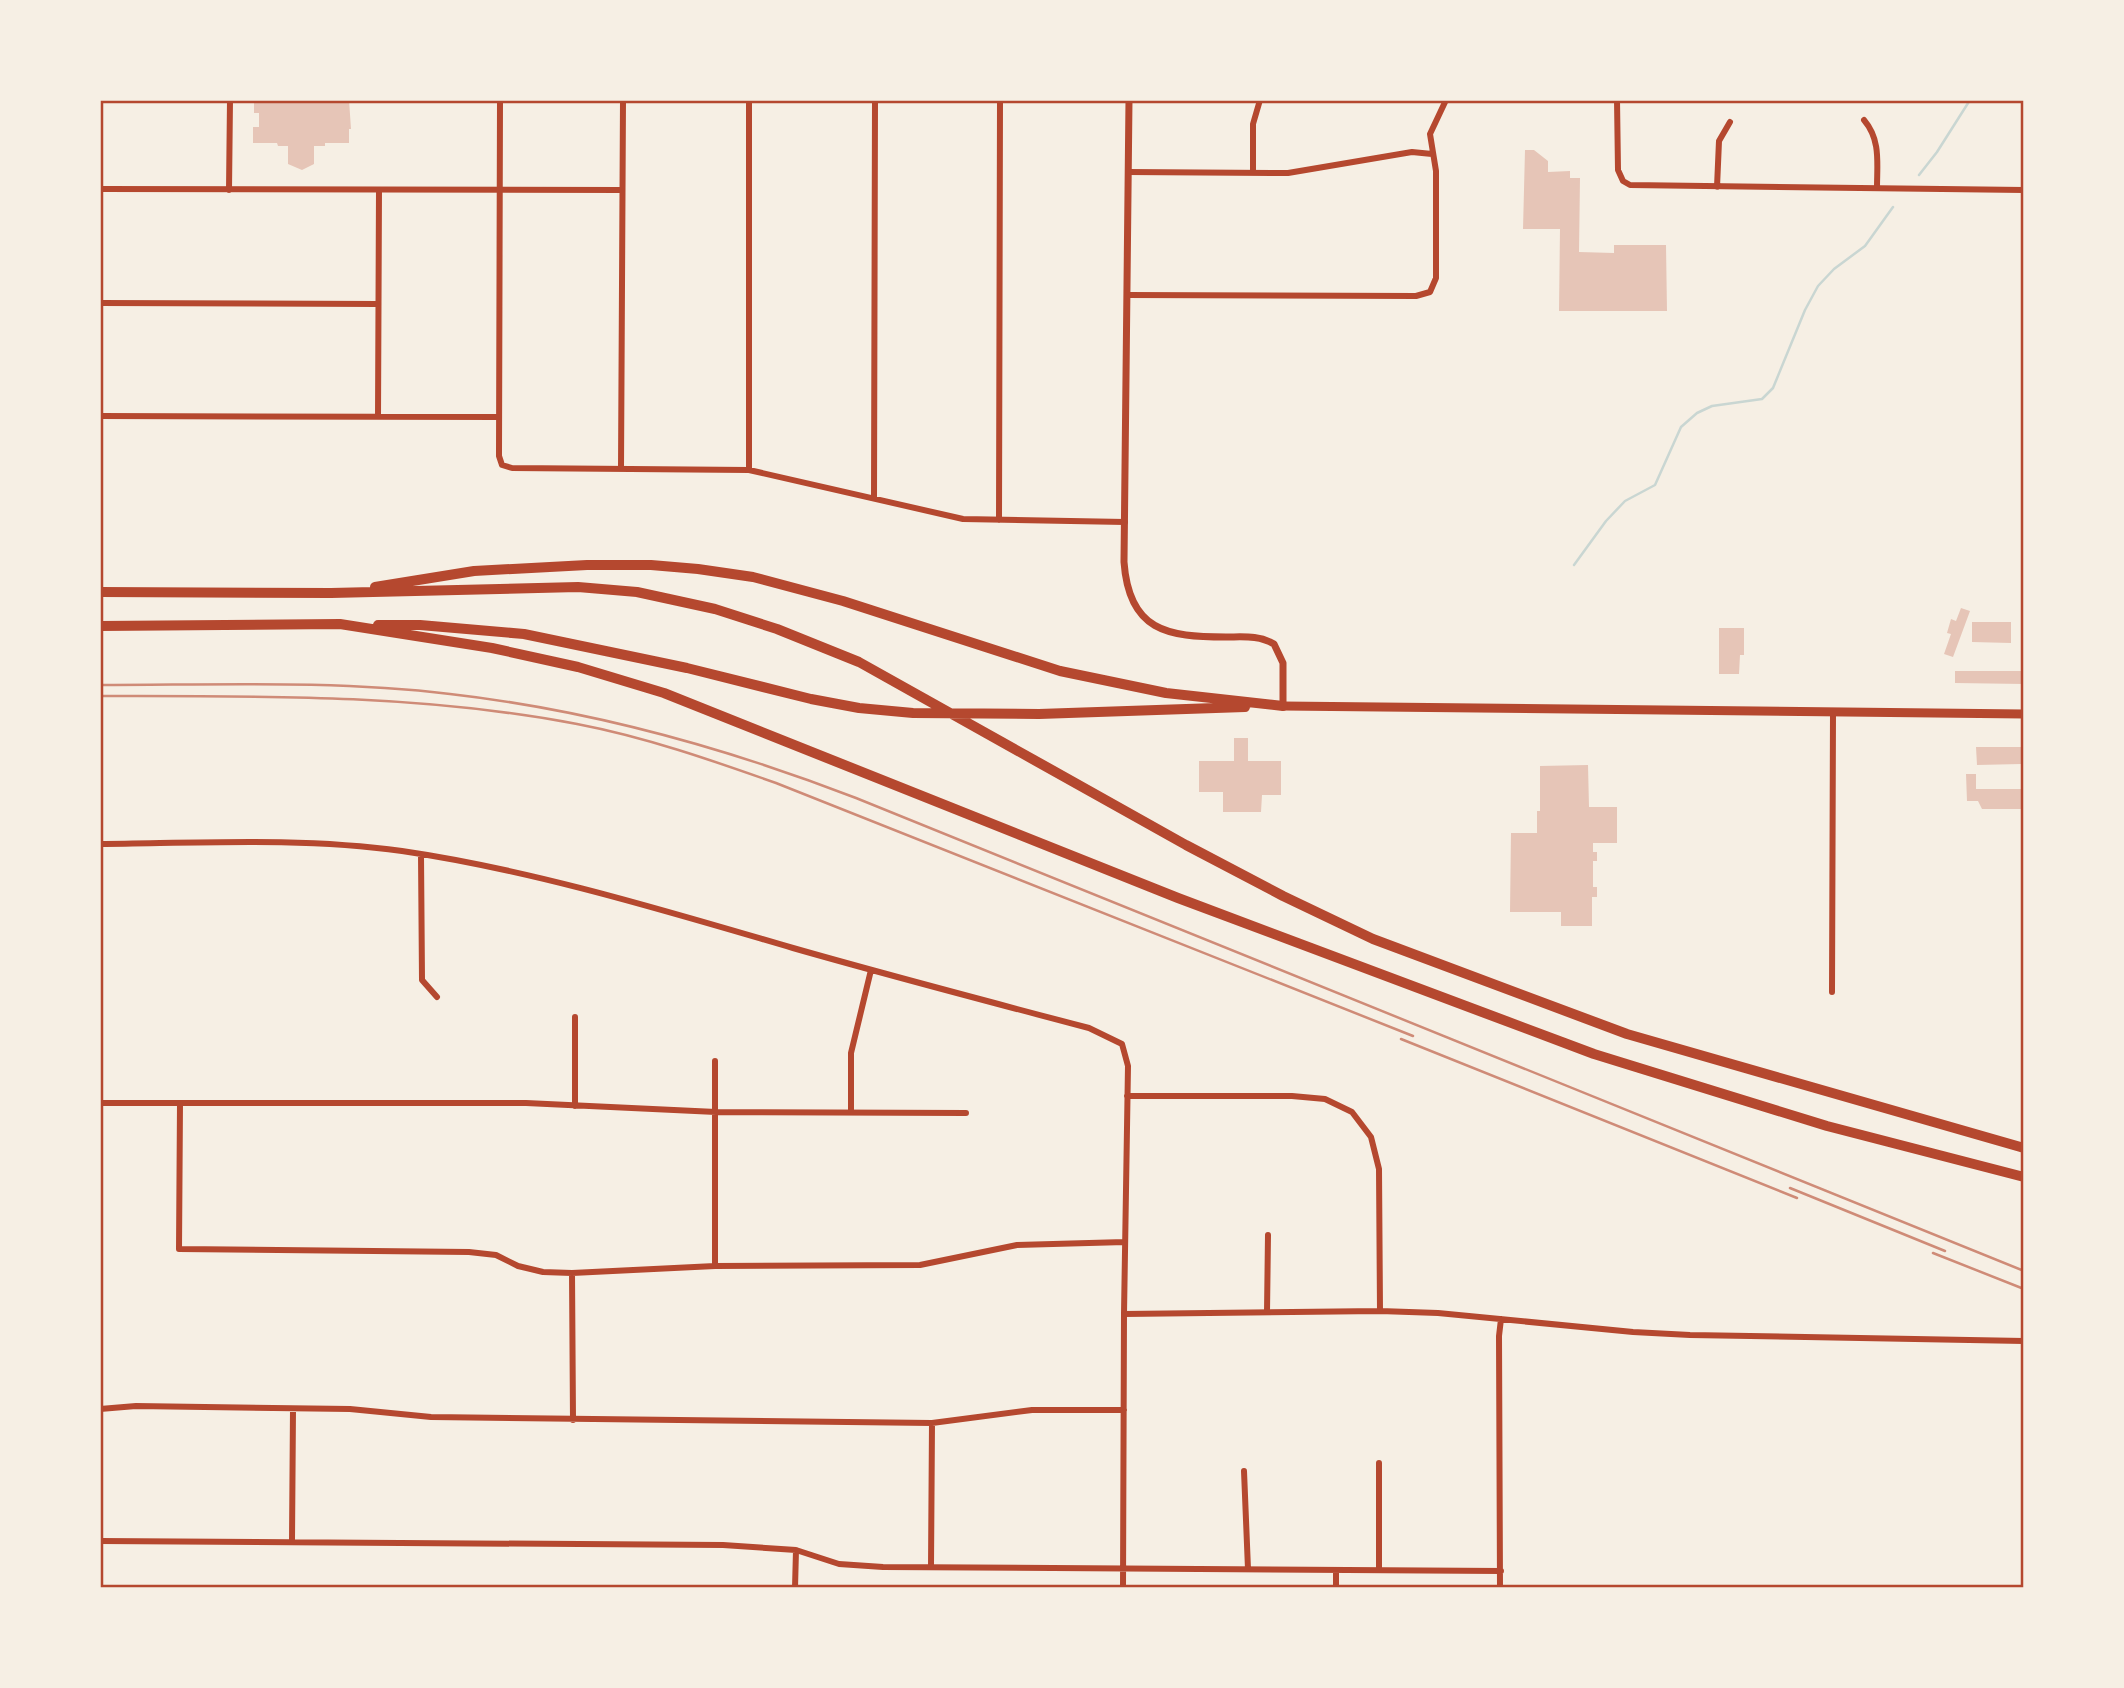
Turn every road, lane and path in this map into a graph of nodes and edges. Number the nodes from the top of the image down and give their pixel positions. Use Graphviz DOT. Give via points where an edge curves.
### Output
graph roads {
  1 [pos="230,100"];
  2 [pos="500,100"];
  3 [pos="623,100"];
  4 [pos="749,100"];
  5 [pos="875,100"];
  6 [pos="1000,100"];
  7 [pos="1129,100"];
  8 [pos="1260,100"];
  9 [pos="1446,100"];
  10 [pos="1618,100"];
  11 [pos="1864,120"];
  12 [pos="1730,122"];
  13 [pos="1432,154"];
  14 [pos="1128,172"];
  15 [pos="1253,173"];
  16 [pos="1717,187"];
  17 [pos="1878,188"];
  18 [pos="100,190"];
  19 [pos="229,190"];
  20 [pos="379,190"];
  21 [pos="500,190"];
  22 [pos="622,190"];
  23 [pos="2024,190"];
  24 [pos="1127,295"];
  25 [pos="100,303"];
  26 [pos="378,304"];
  27 [pos="100,416"];
  28 [pos="378,417"];
  29 [pos="499,417"];
  30 [pos="621,469"];
  31 [pos="749,470"];
  32 [pos="874,497"];
  33 [pos="999,520"];
  34 [pos="1125,522"];
  35 [pos="100,592"];
  36 [pos="331,593"];
  37 [pos="340,624"];
  38 [pos="100,626"];
  39 [pos="1283,706"];
  40 [pos="1833,712"];
  41 [pos="2024,714"];
  42 [pos="100,844"];
  43 [pos="421,855"];
  44 [pos="871,970"];
  45 [pos="1832,992"];
  46 [pos="437,997"];
  47 [pos="575,1017"];
  48 [pos="715,1061"];
  49 [pos="1127,1096"];
  50 [pos="100,1103"];
  51 [pos="180,1103"];
  52 [pos="575,1106"];
  53 [pos="716,1112"];
  54 [pos="851,1112"];
  55 [pos="966,1113"];
  56 [pos="2024,1148"];
  57 [pos="2024,1177"];
  58 [pos="1268,1234"];
  59 [pos="1125,1242"];
  60 [pos="715,1266"];
  61 [pos="572,1273"];
  62 [pos="1380,1311"];
  63 [pos="1267,1312"];
  64 [pos="1124,1314"];
  65 [pos="1501,1319"];
  66 [pos="2024,1340"];
  67 [pos="100,1409"];
  68 [pos="293,1409"];
  69 [pos="1124,1410"];
  70 [pos="573,1420"];
  71 [pos="932,1423"];
  72 [pos="1379,1463"];
  73 [pos="1244,1471"];
  74 [pos="100,1541"];
  75 [pos="292,1541"];
  76 [pos="796,1550"];
  77 [pos="931,1567"];
  78 [pos="1124,1568"];
  79 [pos="1248,1569"];
  80 [pos="1336,1570"];
  81 [pos="1379,1570"];
  82 [pos="1501,1571"];
  83 [pos="795,1588"];
  84 [pos="1123,1588"];
  85 [pos="1336,1588"];
  86 [pos="1500,1588"];
  1 -- 19 [label="street"];
  2 -- 21 [label="street"];
  3 -- 22 [label="street"];
  4 -- 31 [label="street"];
  5 -- 32 [label="street"];
  6 -- 33 [label="street"];
  7 -- 14 [label="street"];
  8 -- 15 [label="street" via="1252,130"];
  9 -- 13 [label="street" via="1430,134"];
  10 -- 16 [label="street" via="1618,170 1623,181 1634,186"];
  11 -- 17 [label="street" via="1877,143"];
  12 -- 16 [label="street" via="1719,141"];
  13 -- 15 [label="street" via="1412,152 1297,172"];
  13 -- 24 [label="street" via="1436,278 1430,292 1416,296"];
  14 -- 15 [label="street"];
  14 -- 24 [label="street"];
  16 -- 17 [label="street"];
  17 -- 23 [label="street"];
  18 -- 19 [label="street"];
  19 -- 20 [label="street"];
  20 -- 21 [label="street"];
  20 -- 26 [label="street"];
  21 -- 22 [label="street"];
  21 -- 29 [label="street"];
  22 -- 30 [label="street"];
  24 -- 34 [label="street"];
  25 -- 26 [label="street"];
  26 -- 28 [label="street"];
  27 -- 28 [label="street"];
  28 -- 29 [label="street"];
  29 -- 30 [label="street" via="502,465"];
  30 -- 31 [label="street"];
  31 -- 32 [label="street"];
  32 -- 33 [label="street" via="964,519"];
  33 -- 34 [label="street"];
  34 -- 39 [label="street" via="1126,581 1139,612 1174,635 1257,637 1274,644 1283,663"];
  35 -- 36 [label="highway"];
  36 -- 39 [label="highway" via="486,571 587,565 698,569 753,577 844,601 1060,671 1166,693"];
  36 -- 56 [label="highway" via="578,587 636,592 715,608 859,662 1186,845 1373,939 1627,1034"];
  37 -- 38 [label="highway"];
  37 -- 39 [label="highway" via="524,634 811,699 913,713"];
  37 -- 57 [label="highway" via="492,648 664,693 1178,898 1594,1054 1826,1126"];
  39 -- 40 [label="main road"];
  40 -- 41 [label="main road"];
  40 -- 45 [label="street"];
  42 -- 43 [label="street" via="301,843"];
  43 -- 44 [label="street" via="470,862 617,899"];
  43 -- 46 [label="street" via="422,979"];
  44 -- 49 [label="street" via="1089,1028 1122,1044 1128,1066"];
  44 -- 54 [label="street" via="850,1053"];
  47 -- 52 [label="street"];
  48 -- 53 [label="street"];
  49 -- 59 [label="street"];
  49 -- 62 [label="street" via="1292,1096 1325,1099 1352,1112 1371,1137 1379,1169"];
  50 -- 51 [label="street"];
  51 -- 52 [label="street"];
  51 -- 61 [label="street" via="179,1249 469,1252 496,1255 543,1272"];
  52 -- 53 [label="street"];
  53 -- 54 [label="street"];
  53 -- 60 [label="street"];
  54 -- 55 [label="street"];
  58 -- 63 [label="street"];
  59 -- 60 [label="street" via="1017,1245 920,1265"];
  59 -- 64 [label="street"];
  60 -- 61 [label="street"];
  61 -- 70 [label="street"];
  62 -- 63 [label="street"];
  62 -- 65 [label="street"];
  63 -- 64 [label="street"];
  64 -- 69 [label="street"];
  65 -- 66 [label="street" via="1690,1335"];
  65 -- 82 [label="street"];
  67 -- 68 [label="street"];
  68 -- 70 [label="street"];
  68 -- 75 [label="street"];
  69 -- 71 [label="street" via="1032,1410"];
  69 -- 78 [label="street"];
  70 -- 71 [label="street"];
  71 -- 77 [label="street"];
  72 -- 81 [label="street"];
  73 -- 79 [label="street"];
  74 -- 75 [label="street"];
  75 -- 76 [label="street" via="723,1545"];
  76 -- 77 [label="street" via="839,1564"];
  76 -- 83 [label="street"];
  77 -- 78 [label="street"];
  78 -- 79 [label="street"];
  78 -- 84 [label="street"];
  79 -- 80 [label="street"];
  80 -- 81 [label="street"];
  80 -- 85 [label="street"];
  81 -- 82 [label="street"];
  82 -- 86 [label="street"];
}
